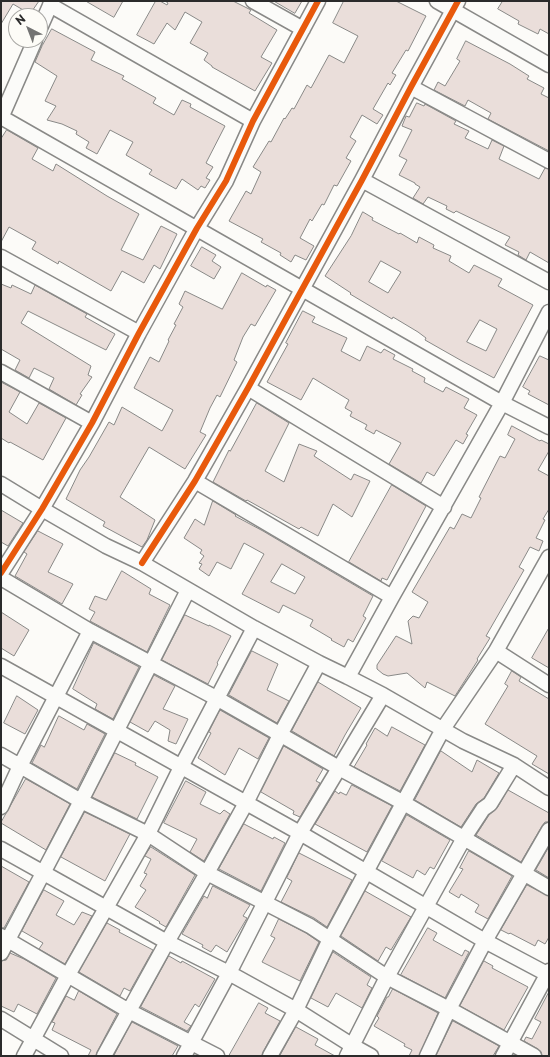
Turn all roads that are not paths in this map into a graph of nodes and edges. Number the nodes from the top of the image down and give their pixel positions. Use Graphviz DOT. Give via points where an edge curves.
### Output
graph roads {
  1 [pos="253,1"];
  2 [pos="318,1"];
  3 [pos="437,1"];
  4 [pos="51,3"];
  5 [pos="455,6"];
  6 [pos="303,29"];
  7 [pos="31,48"];
  8 [pos="549,65"];
  9 [pos="411,87"];
  10 [pos="1,117"];
  11 [pos="254,121"];
  12 [pos="549,161"];
  13 [pos="362,180"];
  14 [pos="197,228"];
  15 [pos="1,257"];
  16 [pos="549,282"];
  17 [pos="302,288"];
  18 [pos="549,312"];
  19 [pos="139,333"];
  20 [pos="1,372"];
  21 [pos="248,388"];
  22 [pos="502,403"];
  23 [pos="92,423"];
  24 [pos="549,427"];
  25 [pos="195,481"];
  26 [pos="1,484"];
  27 [pos="444,507"];
  28 [pos="42,509"];
  29 [pos="6,555"];
  30 [pos="549,557"];
  31 [pos="142,564"];
  32 [pos="1,573"];
  33 [pos="1,578"];
  34 [pos="188,590"];
  35 [pos="392,597"];
  36 [pos="254,628"];
  37 [pos="90,631"];
  38 [pos="496,651"];
  39 [pos="150,663"];
  40 [pos="319,663"];
  41 [pos="1,666"];
  42 [pos="348,677"];
  43 [pos="549,685"];
  44 [pos="382,695"];
  45 [pos="57,697"];
  46 [pos="218,699"];
  47 [pos="443,729"];
  48 [pos="118,730"];
  49 [pos="280,735"];
  50 [pos="1,755"];
  51 [pos="514,765"];
  52 [pos="20,766"];
  53 [pos="181,767"];
  54 [pos="339,768"];
  55 [pos="549,788"];
  56 [pos="82,801"];
  57 [pos="402,802"];
  58 [pos="246,803"];
  59 [pos="1,806"];
  60 [pos="549,830"];
  61 [pos="300,833"];
  62 [pos="148,834"];
  63 [pos="464,838"];
  64 [pos="1,849"];
  65 [pos="44,872"];
  66 [pos="365,872"];
  67 [pos="208,873"];
  68 [pos="524,873"];
  69 [pos="549,888"];
  70 [pos="265,902"];
  71 [pos="426,907"];
  72 [pos="106,908"];
  73 [pos="4,938"];
  74 [pos="330,940"];
  75 [pos="484,941"];
  76 [pos="167,942"];
  77 [pos="1,953"];
  78 [pos="229,973"];
  79 [pos="548,973"];
  80 [pos="68,975"];
  81 [pos="387,977"];
  82 [pos="449,1009"];
  83 [pos="129,1010"];
  84 [pos="296,1010"];
  85 [pos="1,1019"];
  86 [pos="33,1039"];
  87 [pos="191,1043"];
  88 [pos="506,1050"];
  89 [pos="350,1051"];
  90 [pos="24,1056"];
  91 [pos="60,1056"];
  92 [pos="104,1056"];
  93 [pos="184,1056"];
  94 [pos="217,1056"];
  95 [pos="270,1056"];
  96 [pos="371,1056"];
  97 [pos="427,1056"];
  98 [pos="534,1056"];
  1 -- 6 [label="street"];
  2 -- 6 [label="street"];
  3 -- 5 [label="street"];
  4 -- 11 [label="street"];
  5 -- 8 [label="street"];
  5 -- 9 [label="street"];
  6 -- 11 [label="street"];
  7 -- 10 [label="street"];
  9 -- 12 [label="street"];
  9 -- 13 [label="street"];
  10 -- 14 [label="street"];
  11 -- 14 [label="street" via="226,181"];
  13 -- 16 [label="street"];
  13 -- 17 [label="street"];
  14 -- 17 [label="street"];
  14 -- 19 [label="street"];
  15 -- 19 [label="street"];
  17 -- 21 [label="street"];
  17 -- 22 [label="street"];
  18 -- 22 [label="street"];
  19 -- 23 [label="street"];
  20 -- 23 [label="street"];
  21 -- 25 [label="street"];
  21 -- 27 [label="street"];
  22 -- 24 [label="street"];
  22 -- 27 [label="street"];
  23 -- 28 [label="street"];
  25 -- 31 [label="street"];
  25 -- 35 [label="street"];
  26 -- 28 [label="street"];
  27 -- 35 [label="street"];
  28 -- 29 [label="street"];
  28 -- 31 [label="street"];
  29 -- 32 [label="street"];
  30 -- 38 [label="street"];
  31 -- 34 [label="street"];
  33 -- 37 [label="street"];
  34 -- 36 [label="street"];
  34 -- 39 [label="street"];
  35 -- 42 [label="street"];
  36 -- 40 [label="street"];
  36 -- 46 [label="street"];
  37 -- 39 [label="street"];
  37 -- 45 [label="street"];
  38 -- 43 [label="street"];
  38 -- 47 [label="street"];
  39 -- 46 [label="street"];
  39 -- 48 [label="street"];
  40 -- 42 [label="street"];
  40 -- 49 [label="street"];
  41 -- 45 [label="street"];
  42 -- 44 [label="street"];
  44 -- 47 [label="street"];
  44 -- 54 [label="street"];
  45 -- 48 [label="street"];
  45 -- 52 [label="street"];
  46 -- 49 [label="street"];
  46 -- 53 [label="street"];
  47 -- 51 [label="street"];
  47 -- 57 [label="street"];
  48 -- 53 [label="street"];
  48 -- 56 [label="street"];
  49 -- 54 [label="street"];
  49 -- 58 [label="street"];
  50 -- 52 [label="street"];
  51 -- 55 [label="street"];
  51 -- 63 [label="street" via="490,804 483,809"];
  52 -- 56 [label="street"];
  52 -- 59 [label="street"];
  53 -- 58 [label="street"];
  53 -- 62 [label="street"];
  54 -- 57 [label="street"];
  54 -- 61 [label="street"];
  56 -- 62 [label="street"];
  56 -- 65 [label="street"];
  57 -- 63 [label="street"];
  57 -- 66 [label="street"];
  58 -- 61 [label="street"];
  58 -- 67 [label="street"];
  60 -- 68 [label="street"];
  61 -- 66 [label="street"];
  61 -- 70 [label="street"];
  62 -- 67 [label="street"];
  62 -- 72 [label="street"];
  63 -- 68 [label="street"];
  63 -- 71 [label="street"];
  64 -- 65 [label="street"];
  65 -- 72 [label="street"];
  65 -- 73 [label="street"];
  66 -- 71 [label="street"];
  66 -- 74 [label="street"];
  67 -- 70 [label="street"];
  67 -- 76 [label="street"];
  68 -- 69 [label="street"];
  68 -- 75 [label="street"];
  70 -- 74 [label="street"];
  70 -- 78 [label="street"];
  71 -- 75 [label="street"];
  71 -- 81 [label="street"];
  72 -- 76 [label="street"];
  72 -- 80 [label="street"];
  73 -- 77 [label="street"];
  73 -- 80 [label="street"];
  74 -- 81 [label="street"];
  74 -- 84 [label="street"];
  75 -- 79 [label="street"];
  75 -- 82 [label="street"];
  76 -- 78 [label="street"];
  76 -- 83 [label="street"];
  78 -- 84 [label="street"];
  78 -- 87 [label="street"];
  79 -- 88 [label="street"];
  80 -- 83 [label="street"];
  80 -- 86 [label="street"];
  81 -- 82 [label="street"];
  81 -- 89 [label="street"];
  82 -- 88 [label="street"];
  82 -- 97 [label="street"];
  83 -- 87 [label="street"];
  83 -- 92 [label="street"];
  84 -- 89 [label="street"];
  84 -- 95 [label="street"];
  85 -- 86 [label="street"];
  86 -- 90 [label="street"];
  86 -- 91 [label="street"];
  87 -- 93 [label="street"];
  87 -- 94 [label="street"];
  88 -- 98 [label="street"];
  89 -- 96 [label="street"];
}
